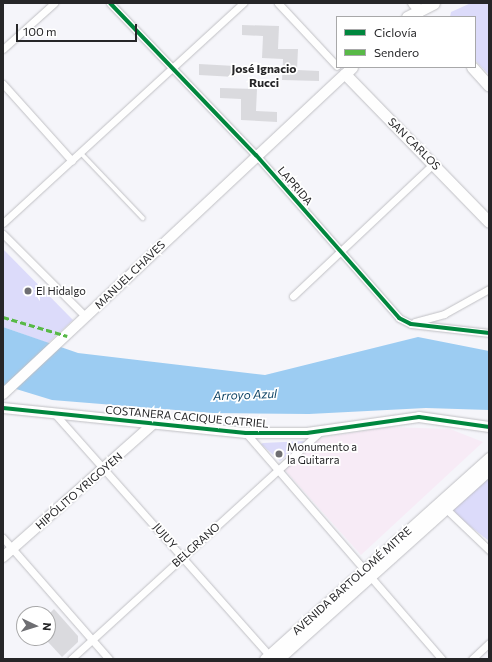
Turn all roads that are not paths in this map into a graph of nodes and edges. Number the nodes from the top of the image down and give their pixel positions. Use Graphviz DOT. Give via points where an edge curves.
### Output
graph roads {
  1 [pos="54,3"];
  2 [pos="110,3"];
  3 [pos="243,3"];
  4 [pos="278,3"];
  5 [pos="434,3"];
  6 [pos="416,6"];
  7 [pos="408,16"];
  8 [pos="425,16"];
  9 [pos="3,49"];
  10 [pos="336,61"];
  11 [pos="171,67"];
  12 [pos="343,68"];
  13 [pos="473,68"];
  14 [pos="3,84"];
  15 [pos="489,86"];
  16 [pos="81,153"];
  17 [pos="256,155"];
  18 [pos="72,161"];
  19 [pos="434,163"];
  20 [pos="144,218"];
  21 [pos="489,220"];
  22 [pos="3,223"];
  23 [pos="3,234"];
  24 [pos="339,251"];
  25 [pos="489,289"];
  26 [pos="293,296"];
  27 [pos="86,317"];
  28 [pos="411,324"];
  29 [pos="489,333"];
  30 [pos="3,394"];
  31 [pos="3,408"];
  32 [pos="55,414"];
  33 [pos="154,423"];
  34 [pos="489,427"];
  35 [pos="321,432"];
  36 [pos="246,433"];
  37 [pos="489,458"];
  38 [pos="105,468"];
  39 [pos="489,470"];
  40 [pos="278,472"];
  41 [pos="442,506"];
  42 [pos="3,538"];
  43 [pos="13,548"];
  44 [pos="489,550"];
  45 [pos="183,556"];
  46 [pos="3,557"];
  47 [pos="367,573"];
  48 [pos="92,639"];
  49 [pos="489,643"];
  50 [pos="271,658"];
  51 [pos="70,659"];
  52 [pos="110,659"];
  53 [pos="442,659"];
  54 [pos="472,659"];
  1 -- 9 [label="street"];
  2 -- 11 [label="street, LAPRIDA"];
  3 -- 11 [label="street"];
  4 -- 10 [label="street, SAN CARLOS"];
  5 -- 6 [label="main road"];
  6 -- 7 [label="main road"];
  6 -- 8 [label="main road"];
  11 -- 16 [label="street"];
  11 -- 17 [label="street, LAPRIDA"];
  12 -- 17 [label="street, MANUEL CHAVES"];
  12 -- 19 [label="main road, SAN CARLOS"];
  13 -- 15 [label="main road"];
  14 -- 18 [label="street"];
  16 -- 18 [label="street"];
  16 -- 20 [label="lane"];
  17 -- 24 [label="street, LAPRIDA"];
  17 -- 27 [label="street, MANUEL CHAVES"];
  18 -- 22 [label="street"];
  19 -- 21 [label="main road, SAN CARLOS"];
  19 -- 24 [label="street"];
  23 -- 27 [label="street"];
  24 -- 26 [label="street"];
  24 -- 28 [label="street, LAPRIDA" via="399,318"];
  25 -- 28 [label="street" via="444,314"];
  27 -- 30 [label="street, MANUEL CHAVES"];
  28 -- 29 [label="street, LAPRIDA"];
  31 -- 32 [label="street, COSTANERA CACIQUE CATRIEL"];
  32 -- 33 [label="street, COSTANERA CACIQUE CATRIEL"];
  32 -- 38 [label="street, JUJUY"];
  33 -- 36 [label="street, COSTANERA CACIQUE CATRIEL"];
  33 -- 38 [label="street, HIPÓLITO YRIGOYEN"];
  34 -- 35 [label="street, COSTANERA CACIQUE CATRIEL" via="419,417"];
  35 -- 36 [label="street, COSTANERA CACIQUE CATRIEL"];
  35 -- 40 [label="street, BELGRANO"];
  36 -- 40 [label="street"];
  37 -- 41 [label="main road"];
  38 -- 43 [label="street, HIPÓLITO YRIGOYEN"];
  38 -- 45 [label="street, JUJUY"];
  39 -- 41 [label="main road"];
  40 -- 45 [label="street, BELGRANO"];
  40 -- 47 [label="street"];
  41 -- 44 [label="street"];
  41 -- 47 [label="main road, AVENIDA BARTOLOMÉ MITRE"];
  42 -- 43 [label="street"];
  43 -- 46 [label="street, HIPÓLITO YRIGOYEN"];
  43 -- 48 [label="street"];
  45 -- 48 [label="street, BELGRANO"];
  45 -- 50 [label="street, JUJUY"];
  47 -- 50 [label="main road, AVENIDA BARTOLOMÉ MITRE"];
  47 -- 53 [label="street"];
  48 -- 51 [label="street, BELGRANO"];
  48 -- 52 [label="street"];
  49 -- 54 [label="street"];
}
